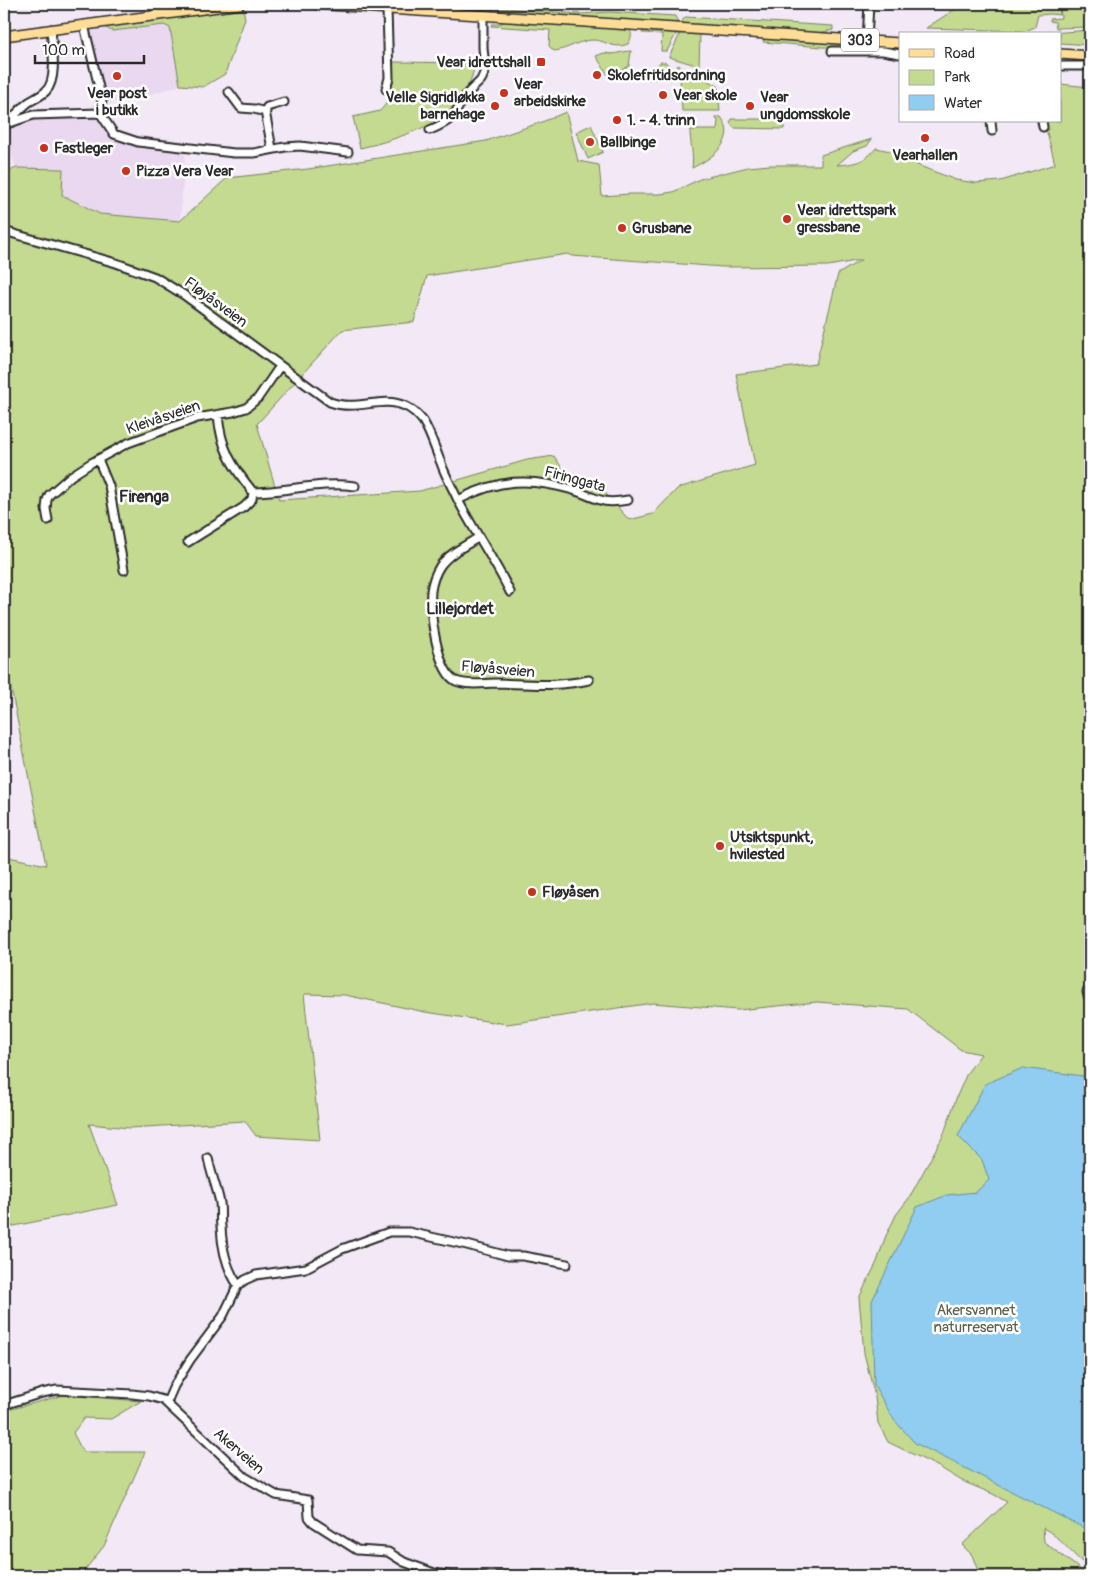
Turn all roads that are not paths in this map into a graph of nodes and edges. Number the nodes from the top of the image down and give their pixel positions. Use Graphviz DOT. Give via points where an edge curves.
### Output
graph roads {
  1 [pos="154,4"];
  2 [pos="240,4"];
  3 [pos="314,4"];
  4 [pos="869,4"];
  5 [pos="387,9"];
  6 [pos="156,14"];
  7 [pos="483,15"];
  8 [pos="84,25"];
  9 [pos="51,29"];
  10 [pos="4,36"];
  11 [pos="867,40"];
  12 [pos="899,43"];
  13 [pos="832,51"];
  14 [pos="899,54"];
  15 [pos="1062,54"];
  16 [pos="1090,56"];
  17 [pos="1062,66"];
  18 [pos="1090,66"];
  19 [pos="386,89"];
  20 [pos="229,92"];
  21 [pos="284,102"];
  22 [pos="266,112"];
  23 [pos="100,113"];
  24 [pos="992,122"];
  25 [pos="6,125"];
  26 [pos="430,130"];
  27 [pos="992,131"];
  28 [pos="272,149"];
  29 [pos="348,152"];
  30 [pos="4,230"];
  31 [pos="280,366"];
  32 [pos="218,415"];
  33 [pos="98,459"];
  34 [pos="355,486"];
  35 [pos="253,492"];
  36 [pos="458,500"];
  37 [pos="628,500"];
  38 [pos="48,520"];
  39 [pos="480,537"];
  40 [pos="188,542"];
  41 [pos="124,570"];
  42 [pos="510,592"];
  43 [pos="589,680"];
  44 [pos="1090,989"];
  45 [pos="1090,997"];
  46 [pos="208,1158"];
  47 [pos="567,1264"];
  48 [pos="238,1285"];
  49 [pos="166,1402"];
  50 [pos="4,1405"];
  51 [pos="544,1576"];
  1 -- 6 [label="street"];
  2 -- 6 [label="main road"];
  3 -- 5 [label="main road, 303"];
  4 -- 11 [label="street"];
  5 -- 7 [label="main road, 303"];
  5 -- 19 [label="street" via="389,78"];
  6 -- 8 [label="main road"];
  7 -- 11 [label="main road, 303"];
  7 -- 26 [label="street" via="483,75 466,94 454,116"];
  8 -- 9 [label="main road"];
  8 -- 23 [label="street" via="102,100"];
  9 -- 10 [label="main road"];
  9 -- 25 [label="street" via="54,67 50,84"];
  11 -- 12 [label="main road, 303"];
  13 -- 14 [label="street"];
  15 -- 16 [label="main road"];
  17 -- 18 [label="street"];
  20 -- 22 [label="street" via="241,108"];
  21 -- 22 [label="street" via="267,107"];
  22 -- 28 [label="street"];
  23 -- 25 [label="street" via="33,115"];
  23 -- 28 [label="street" via="114,134 138,142 234,154"];
  24 -- 27 [label="street"];
  28 -- 29 [label="street" via="300,146"];
  30 -- 31 [label="street, Fløyåsveien" via="155,278 184,295"];
  31 -- 32 [label="street, Kleivåsveien" via="253,403 240,411"];
  31 -- 36 [label="street, Fløyåsveien" via="337,405 385,402 409,408 422,420"];
  32 -- 33 [label="street, Kleivåsveien" via="197,418 136,440"];
  32 -- 35 [label="street" via="224,449"];
  33 -- 38 [label="street, Kleivåsveien" via="49,495"];
  33 -- 41 [label="street" via="109,486"];
  34 -- 35 [label="street" via="338,483"];
  35 -- 40 [label="street" via="252,499 244,507"];
  36 -- 37 [label="street, Firinggata" via="489,486 530,482 558,486 600,501"];
  36 -- 39 [label="street"];
  39 -- 42 [label="street"];
  39 -- 43 [label="street, Fløyåsveien" via="446,559 433,582 430,598 446,672 455,681 470,683 560,686"];
  44 -- 45 [label="street" via="1087,992"];
  46 -- 48 [label="street" via="220,1202 224,1256"];
  47 -- 48 [label="street" via="508,1256 409,1232 389,1232 342,1249 306,1268 256,1275"];
  48 -- 49 [label="street" via="223,1316 190,1360"];
  49 -- 50 [label="street, Akerveien" via="149,1396 68,1390 42,1393"];
  49 -- 51 [label="street, Akerveien" via="245,1477 276,1495 308,1500 309,1517 313,1522 357,1550 388,1552 404,1562 453,1576"];
}
